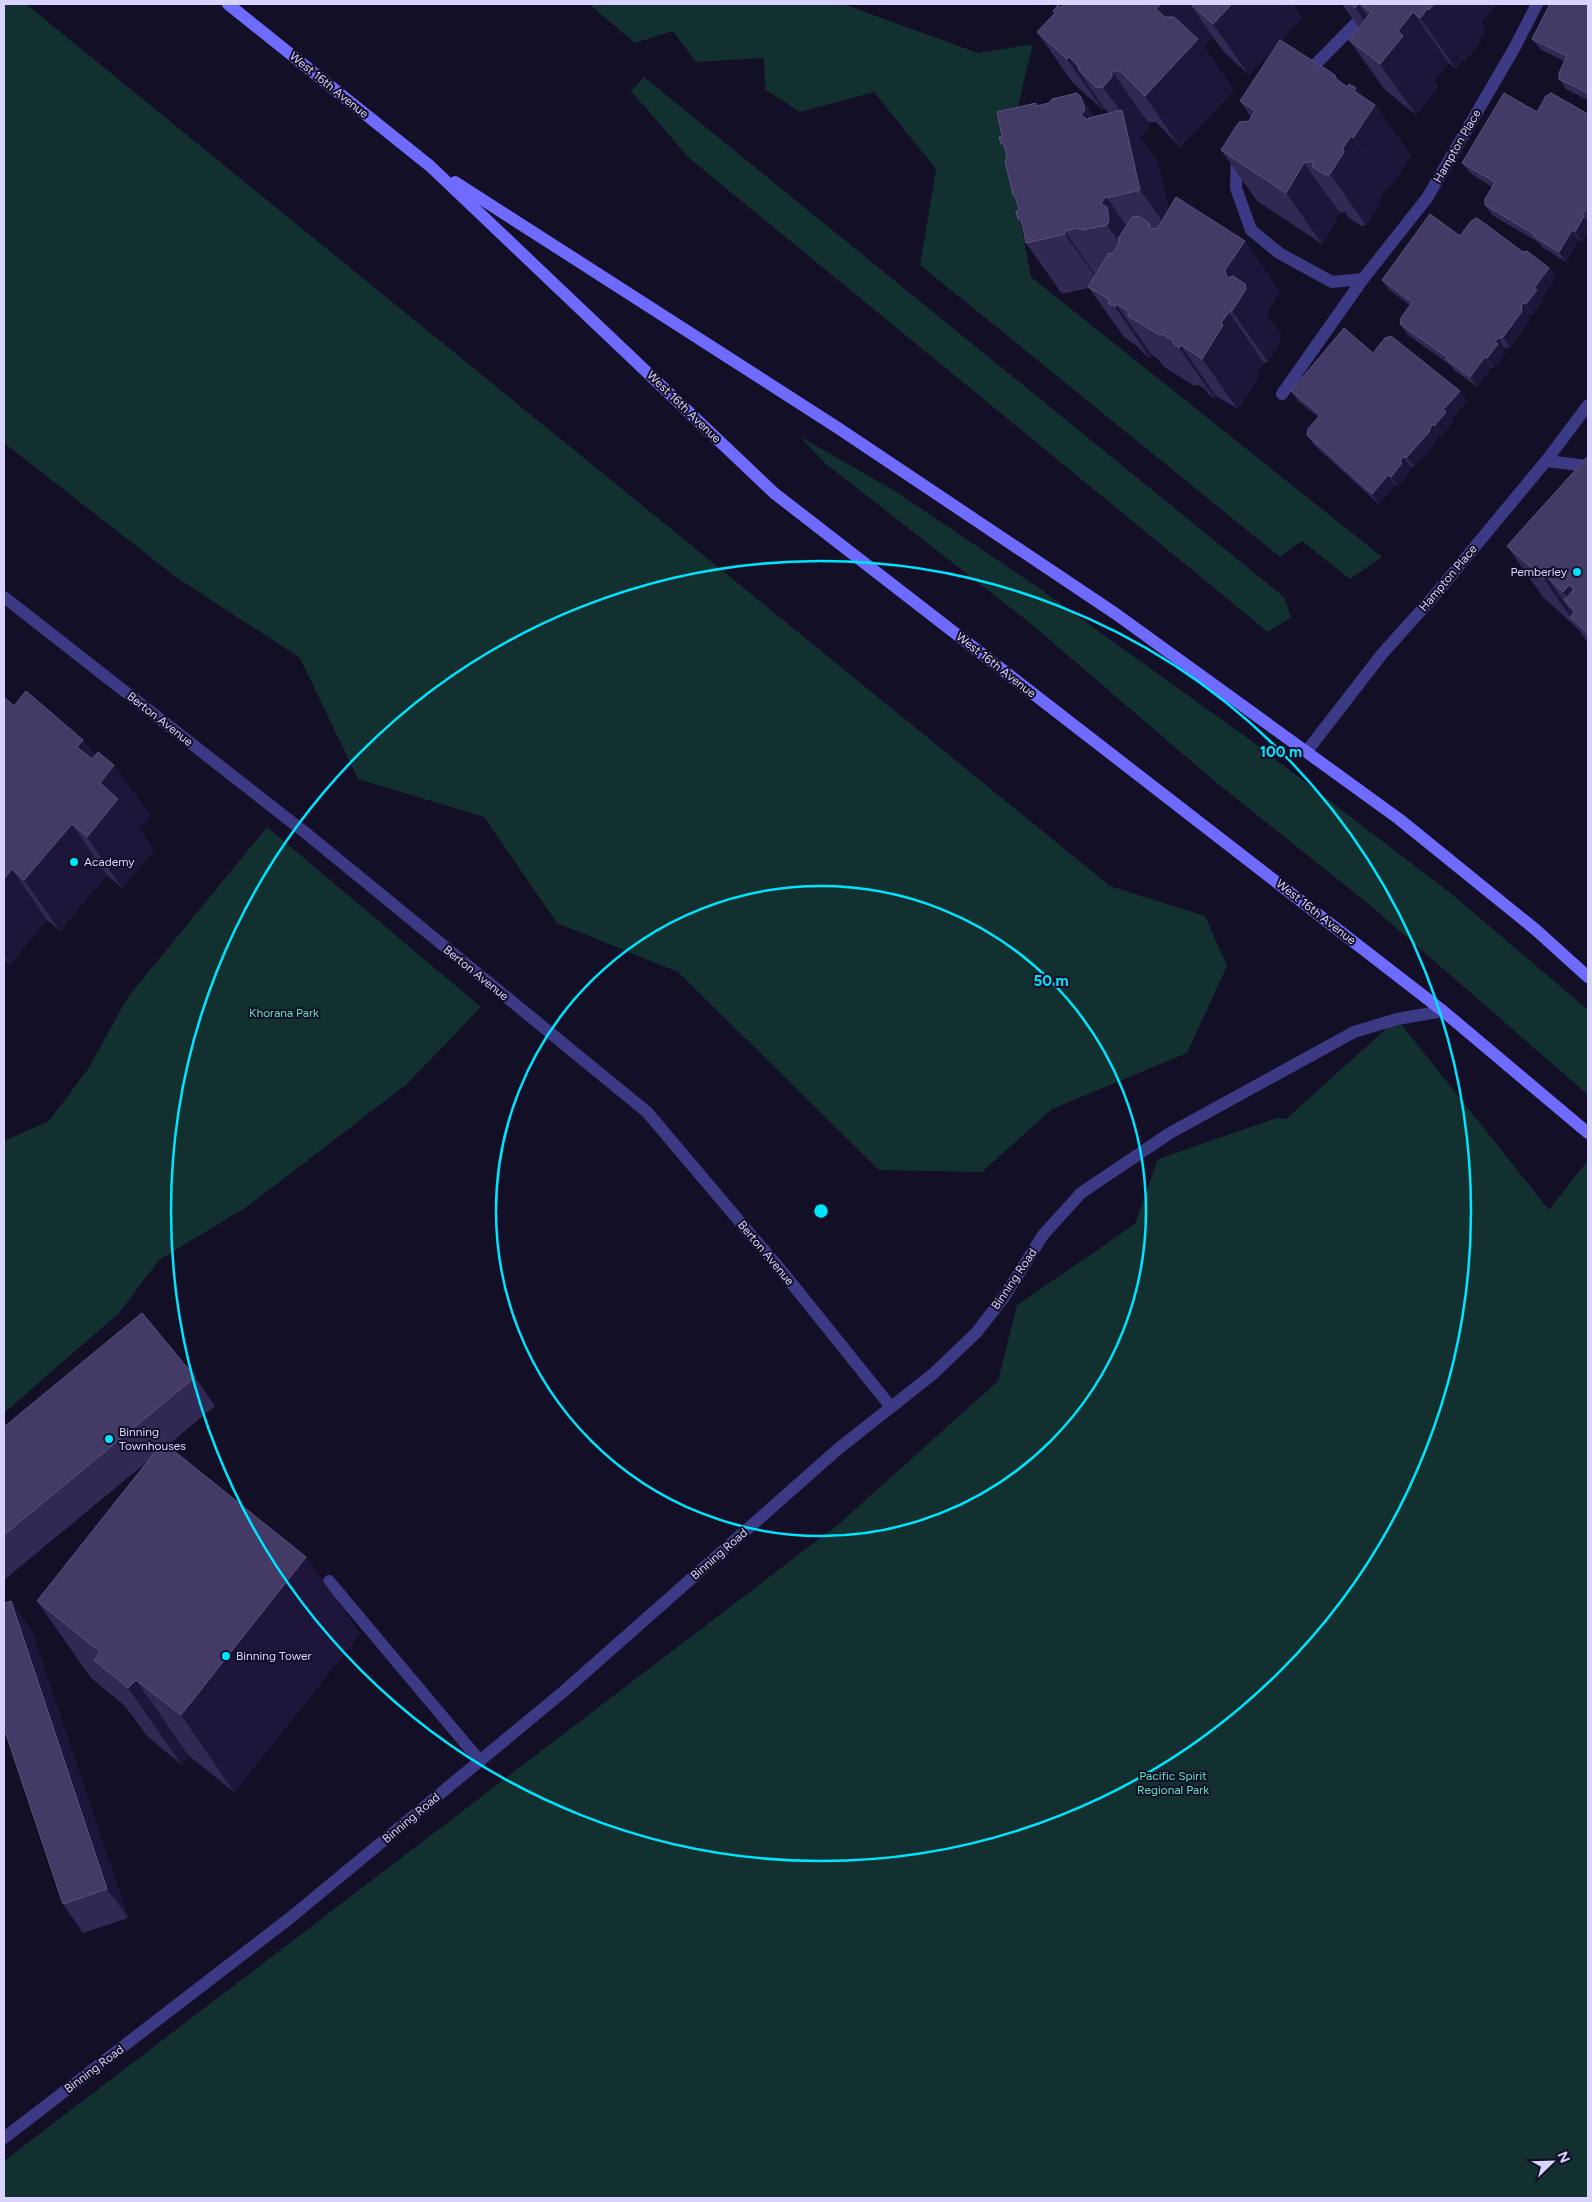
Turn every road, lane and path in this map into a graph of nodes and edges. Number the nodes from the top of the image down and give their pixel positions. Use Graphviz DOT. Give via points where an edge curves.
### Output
graph roads {
  1 [pos="228,4"];
  2 [pos="1376,4"];
  3 [pos="1537,4"];
  4 [pos="1299,81"];
  5 [pos="1237,144"];
  6 [pos="430,166"];
  7 [pos="1363,279"];
  8 [pos="1282,394"];
  9 [pos="1588,405"];
  10 [pos="1546,461"];
  11 [pos="1588,466"];
  12 [pos="4,597"];
  13 [pos="1307,751"];
  14 [pos="1588,977"];
  15 [pos="1443,1011"];
  16 [pos="1588,1133"];
  17 [pos="891,1407"];
  18 [pos="329,1581"];
  19 [pos="480,1760"];
  20 [pos="4,2138"];
  1 -- 6 [label="main road, West 16th Avenue"];
  2 -- 4 [label="street"];
  3 -- 7 [label="street, Hampton Place" via="1427,198"];
  5 -- 7 [label="street" via="1236,188 1251,230 1279,253 1332,282"];
  6 -- 13 [label="main road, West 16th Avenue" via="838,428 1116,614"];
  6 -- 15 [label="main road, West 16th Avenue" via="774,493"];
  7 -- 8 [label="street, Hampton Place"];
  9 -- 10 [label="street, Hampton Place"];
  10 -- 11 [label="street"];
  10 -- 13 [label="street, Hampton Place" via="1382,654"];
  12 -- 17 [label="street, Berton Avenue" via="307,834 647,1112"];
  13 -- 14 [label="main road, West 16th Avenue" via="1399,818"];
  15 -- 16 [label="main road, West 16th Avenue"];
  15 -- 17 [label="street, Binning Road" via="1397,1019 1354,1032 1170,1133 1081,1192 1043,1235 1004,1297 976,1332"];
  17 -- 19 [label="street, Binning Road" via="838,1449 563,1692"];
  18 -- 19 [label="street"];
  19 -- 20 [label="street, Binning Road" via="290,1918"];
}
